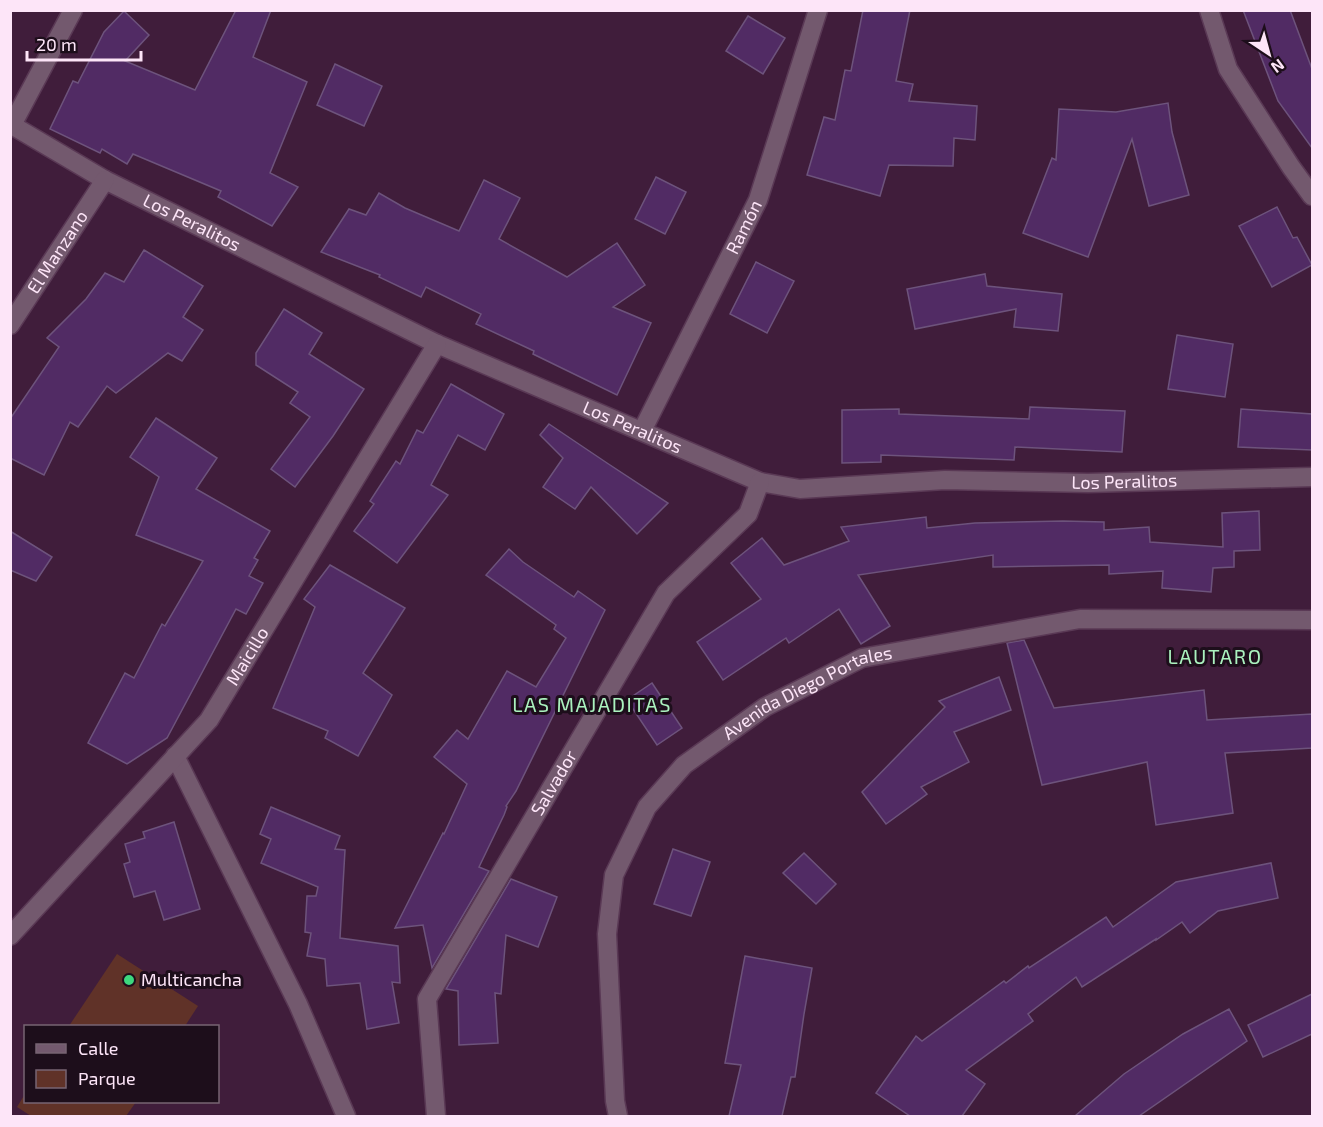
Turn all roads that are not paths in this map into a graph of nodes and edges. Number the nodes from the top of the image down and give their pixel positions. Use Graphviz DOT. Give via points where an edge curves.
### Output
graph roads {
  1 [pos="73,10"];
  2 [pos="818,10"];
  3 [pos="1209,10"];
  4 [pos="11,124"];
  5 [pos="105,180"];
  6 [pos="1312,196"];
  7 [pos="10,325"];
  8 [pos="437,344"];
  9 [pos="642,431"];
  10 [pos="1312,477"];
  11 [pos="760,482"];
  12 [pos="1312,620"];
  13 [pos="175,756"];
  14 [pos="10,936"];
  15 [pos="346,1116"];
  16 [pos="436,1116"];
  17 [pos="618,1116"];
  1 -- 4 [label="street"];
  2 -- 9 [label="street, Ramón" via="758,200"];
  3 -- 6 [label="street" via="1228,69"];
  4 -- 5 [label="street, Los Peralitos"];
  5 -- 7 [label="street, El Manzano"];
  5 -- 8 [label="street, Los Peralitos"];
  8 -- 9 [label="street, Los Peralitos"];
  8 -- 13 [label="street, Maicillo" via="209,720"];
  9 -- 11 [label="street, Los Peralitos"];
  10 -- 11 [label="street, Los Peralitos" via="1088,483 945,480 801,489"];
  11 -- 16 [label="street, Salvador" via="748,514 666,593 427,999"];
  12 -- 17 [label="street, Avenida Diego Portales" via="1080,619 862,658 765,707 738,726 684,765 646,807 615,875 607,934"];
  13 -- 14 [label="street, Maicillo"];
  13 -- 15 [label="street" via="298,1004"];
}
